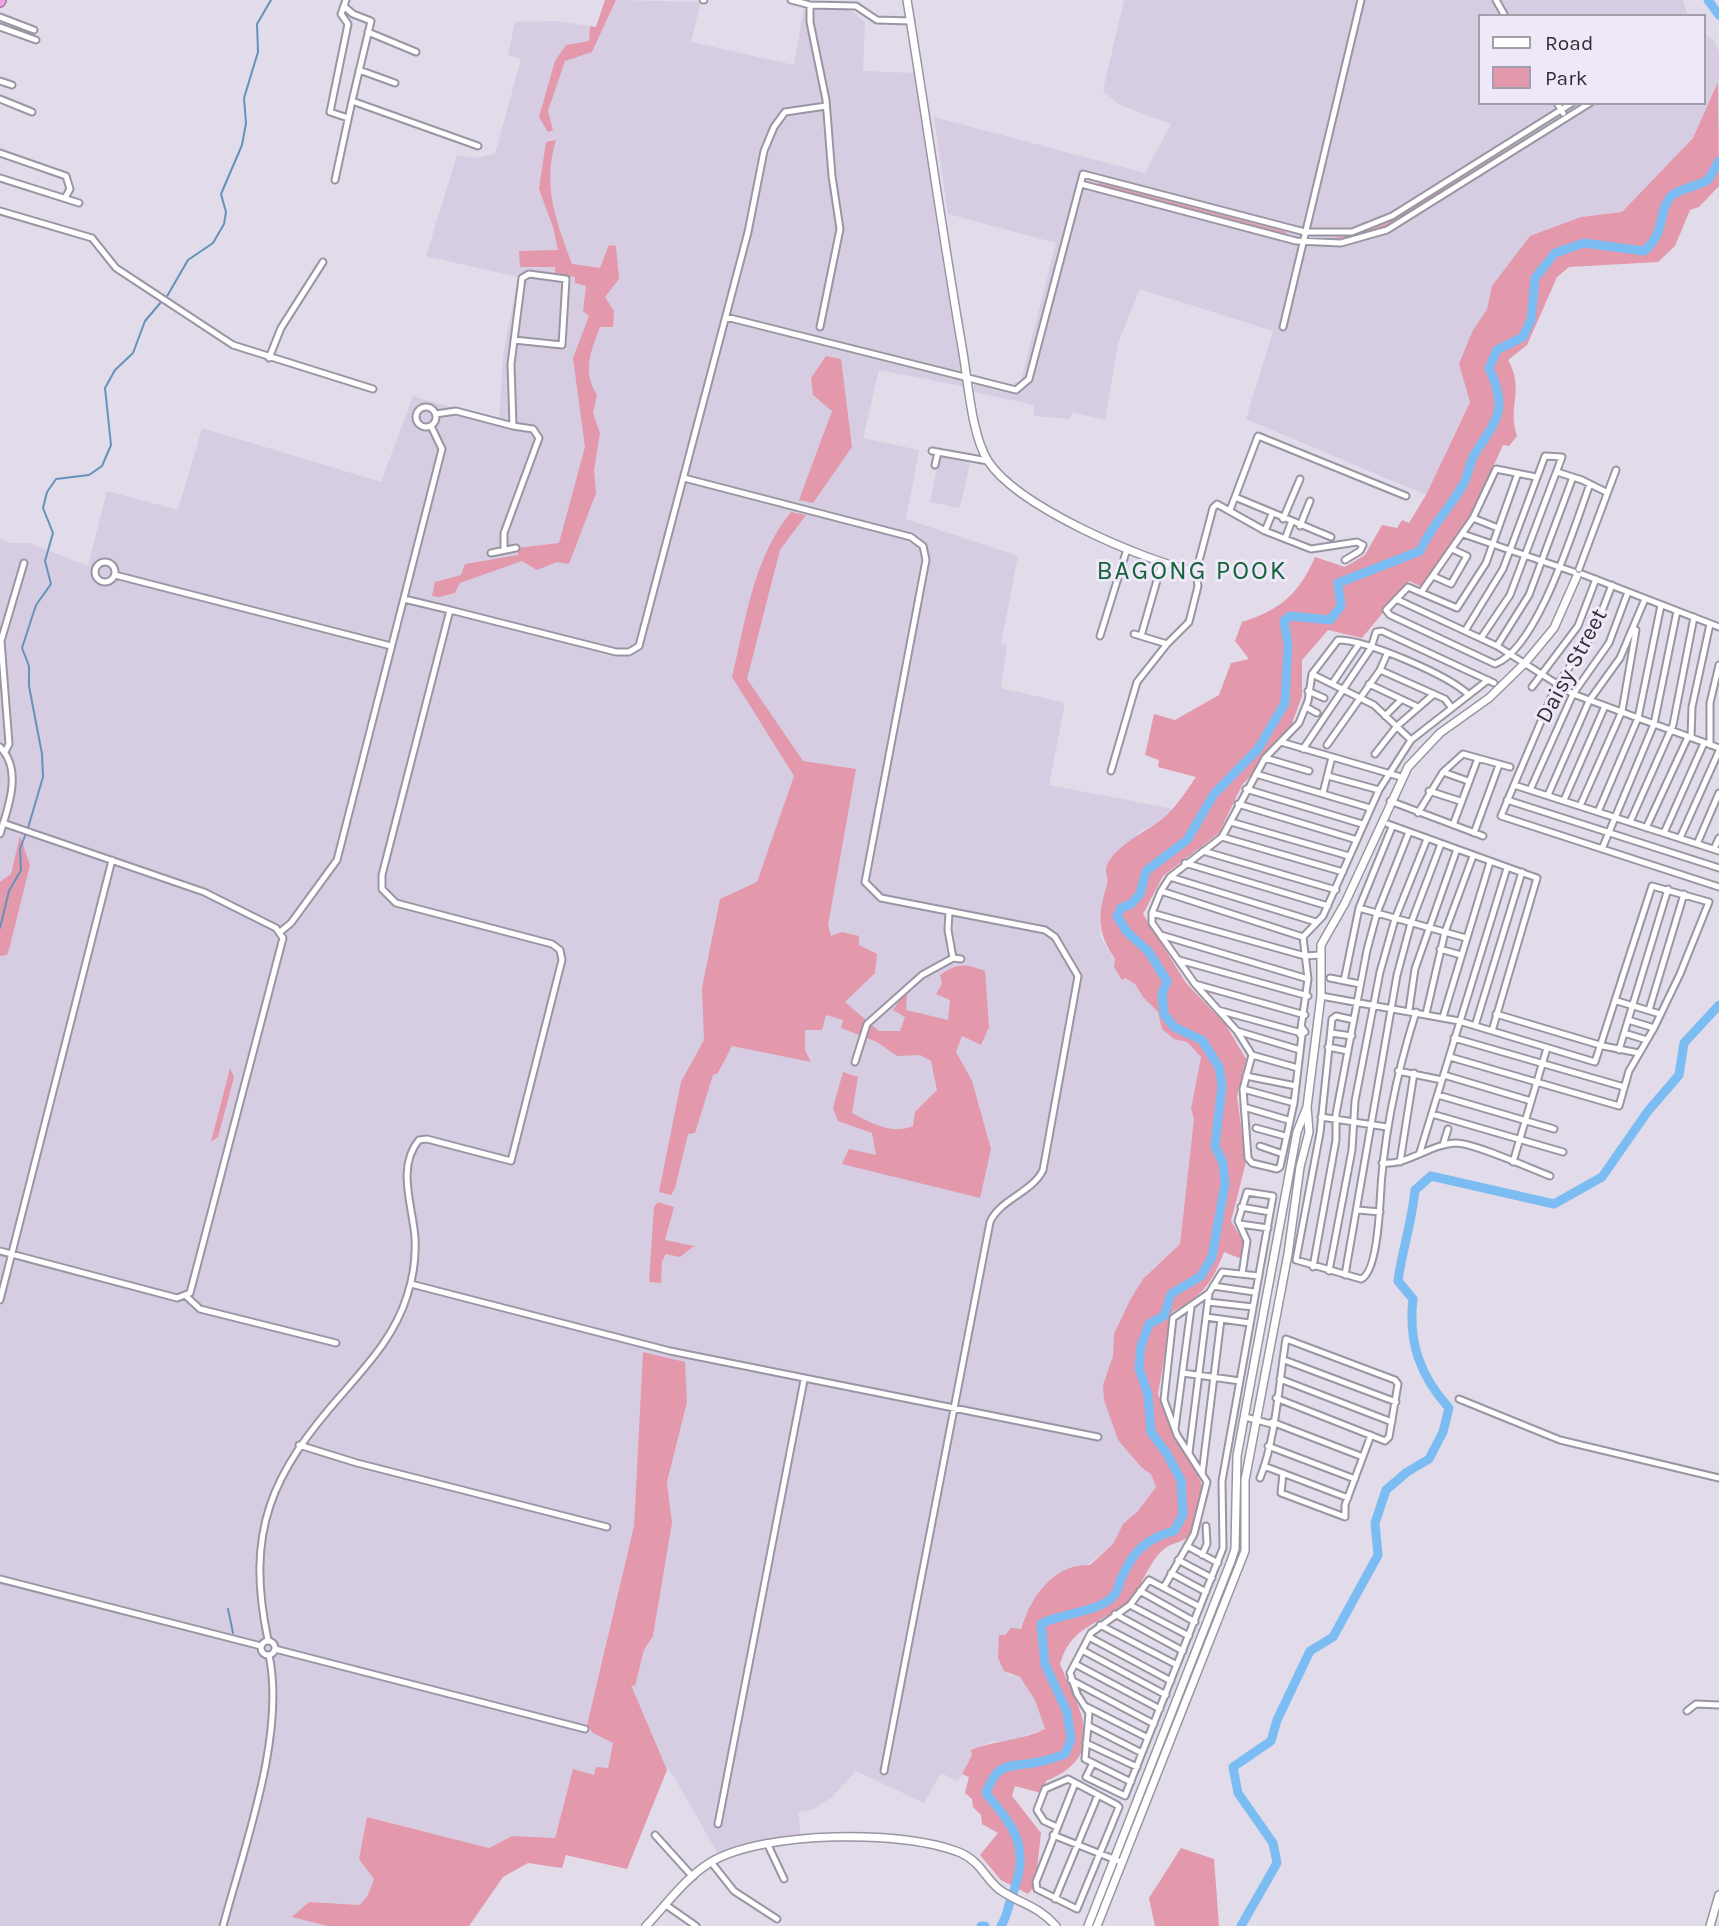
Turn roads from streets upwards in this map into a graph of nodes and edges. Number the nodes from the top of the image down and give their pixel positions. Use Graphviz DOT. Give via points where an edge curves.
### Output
graph roads {
  1 [pos="790,0"];
  2 [pos="907,0"];
  3 [pos="1361,0"];
  4 [pos="346,3"];
  5 [pos="810,5"];
  6 [pos="0,17"];
  7 [pos="911,21"];
  8 [pos="0,27"];
  9 [pos="34,30"];
  10 [pos="368,32"];
  11 [pos="36,40"];
  12 [pos="416,52"];
  13 [pos="359,70"];
  14 [pos="0,81"];
  15 [pos="395,83"];
  16 [pos="12,85"];
  17 [pos="0,99"];
  18 [pos="352,101"];
  19 [pos="1558,105"];
  20 [pos="1569,105"];
  21 [pos="1587,105"];
  22 [pos="827,106"];
  23 [pos="1561,110"];
  24 [pos="32,112"];
  25 [pos="348,118"];
  26 [pos="1566,119"];
  27 [pos="478,146"];
  28 [pos="0,153"];
  29 [pos="0,178"];
  30 [pos="335,180"];
  31 [pos="1081,184"];
  32 [pos="65,198"];
  33 [pos="79,203"];
  34 [pos="0,211"];
  35 [pos="1306,232"];
  36 [pos="1303,243"];
  37 [pos="323,262"];
  38 [pos="726,317"];
  39 [pos="820,327"];
  40 [pos="1283,327"];
  41 [pos="514,340"];
  42 [pos="269,358"];
  43 [pos="968,380"];
  44 [pos="373,389"];
  45 [pos="436,414"];
  46 [pos="431,426"];
  47 [pos="513,426"];
  48 [pos="1260,426"];
  49 [pos="1258,436"];
  50 [pos="988,461"];
  51 [pos="935,465"];
  52 [pos="1616,470"];
  53 [pos="1557,472"];
  54 [pos="1518,473"];
  55 [pos="1536,477"];
  56 [pos="1573,477"];
  57 [pos="684,478"];
  58 [pos="1300,480"];
  59 [pos="1590,484"];
  60 [pos="1606,492"];
  61 [pos="1406,496"];
  62 [pos="1235,497"];
  63 [pos="1310,501"];
  64 [pos="1230,510"];
  65 [pos="1272,514"];
  66 [pos="1473,518"];
  67 [pos="1283,519"];
  68 [pos="1291,523"];
  69 [pos="1300,526"];
  70 [pos="1498,528"];
  71 [pos="1265,531"];
  72 [pos="1463,534"];
  73 [pos="1331,537"];
  74 [pos="1285,539"];
  75 [pos="1493,545"];
  76 [pos="516,548"];
  77 [pos="504,549"];
  78 [pos="1127,549"];
  79 [pos="1452,549"];
  80 [pos="1510,551"];
  81 [pos="491,553"];
  82 [pos="1526,556"];
  83 [pos="1345,560"];
  84 [pos="1543,562"];
  85 [pos="24,563"];
  86 [pos="1162,564"];
  87 [pos="1559,567"];
  88 [pos="1196,572"];
  89 [pos="1578,573"];
  90 [pos="115,575"];
  91 [pos="1433,576"];
  92 [pos="1596,579"];
  93 [pos="1612,585"];
  94 [pos="1422,592"];
  95 [pos="1628,592"];
  96 [pos="404,599"];
  97 [pos="1396,599"];
  98 [pos="1645,599"];
  99 [pos="1661,605"];
  100 [pos="1457,608"];
  101 [pos="450,610"];
  102 [pos="1677,611"];
  103 [pos="1694,617"];
  104 [pos="1448,623"];
  105 [pos="1637,624"];
  106 [pos="1710,624"];
  107 [pos="1719,628"];
  108 [pos="1465,631"];
  109 [pos="1134,634"];
  110 [pos="1100,636"];
  111 [pos="1141,636"];
  112 [pos="1481,638"];
  113 [pos="1167,644"];
  114 [pos="1359,644"];
  115 [pos="391,646"];
  116 [pos="1497,646"];
  117 [pos="1371,648"];
  118 [pos="1510,653"];
  119 [pos="1387,654"];
  120 [pos="1525,663"];
  121 [pos="1719,666"];
  122 [pos="1380,670"];
  123 [pos="1312,674"];
  124 [pos="1543,675"];
  125 [pos="1332,684"];
  126 [pos="1369,684"];
  127 [pos="1556,686"];
  128 [pos="1532,687"];
  129 [pos="1343,688"];
  130 [pos="1308,691"];
  131 [pos="1434,694"];
  132 [pos="1573,694"];
  133 [pos="1469,695"];
  134 [pos="1324,698"];
  135 [pos="1359,698"];
  136 [pos="1401,700"];
  137 [pos="1589,701"];
  138 [pos="1605,706"];
  139 [pos="1418,707"];
  140 [pos="1451,707"];
  141 [pos="1306,708"];
  142 [pos="1622,711"];
  143 [pos="1317,713"];
  144 [pos="1385,716"];
  145 [pos="1638,718"];
  146 [pos="1654,724"];
  147 [pos="1397,726"];
  148 [pos="1671,730"];
  149 [pos="8,731"];
  150 [pos="0,734"];
  151 [pos="1690,737"];
  152 [pos="1411,740"];
  153 [pos="1281,742"];
  154 [pos="1707,744"];
  155 [pos="1327,745"];
  156 [pos="1303,748"];
  157 [pos="2,749"];
  158 [pos="1719,749"];
  159 [pos="1375,754"];
  160 [pos="1332,757"];
  161 [pos="1265,758"];
  162 [pos="1478,758"];
  163 [pos="1499,765"];
  164 [pos="1510,768"];
  165 [pos="1111,771"];
  166 [pos="1309,771"];
  167 [pos="1388,771"];
  168 [pos="1443,772"];
  169 [pos="1256,774"];
  170 [pos="1328,776"];
  171 [pos="1401,777"];
  172 [pos="1468,781"];
  173 [pos="1514,785"];
  174 [pos="1246,789"];
  175 [pos="1379,790"];
  176 [pos="1530,790"];
  177 [pos="1429,791"];
  178 [pos="1323,793"];
  179 [pos="1719,793"];
  180 [pos="1548,795"];
  181 [pos="1507,800"];
  182 [pos="1564,800"];
  183 [pos="1390,801"];
  184 [pos="1460,801"];
  185 [pos="1238,804"];
  186 [pos="1580,806"];
  187 [pos="1370,808"];
  188 [pos="1598,811"];
  189 [pos="1418,813"];
  190 [pos="1614,816"];
  191 [pos="3,822"];
  192 [pos="1231,822"];
  193 [pos="1630,822"];
  194 [pos="1362,824"];
  195 [pos="1453,825"];
  196 [pos="1646,828"];
  197 [pos="1409,832"];
  198 [pos="1474,833"];
  199 [pos="1664,833"];
  200 [pos="0,834"];
  201 [pos="1608,834"];
  202 [pos="1483,836"];
  203 [pos="1222,837"];
  204 [pos="1680,838"];
  205 [pos="1719,838"];
  206 [pos="1427,839"];
  207 [pos="1357,840"];
  208 [pos="1441,844"];
  209 [pos="1697,844"];
  210 [pos="1457,849"];
  211 [pos="1602,849"];
  212 [pos="1203,850"];
  213 [pos="1717,850"];
  214 [pos="1349,856"];
  215 [pos="1473,856"];
  216 [pos="112,860"];
  217 [pos="1490,862"];
  218 [pos="1185,863"];
  219 [pos="1507,867"];
  220 [pos="1719,869"];
  221 [pos="1343,872"];
  222 [pos="1522,872"];
  223 [pos="1170,877"];
  224 [pos="1718,888"];
  225 [pos="1668,889"];
  226 [pos="1336,890"];
  227 [pos="1161,891"];
  228 [pos="1684,894"];
  229 [pos="1328,906"];
  230 [pos="1359,908"];
  231 [pos="949,911"];
  232 [pos="1152,913"];
  233 [pos="1377,914"];
  234 [pos="1395,919"];
  235 [pos="1316,922"];
  236 [pos="1411,923"];
  237 [pos="1429,928"];
  238 [pos="280,932"];
  239 [pos="1445,932"];
  240 [pos="1161,935"];
  241 [pos="1303,937"];
  242 [pos="1466,938"];
  243 [pos="1440,949"];
  244 [pos="1320,955"];
  245 [pos="1461,955"];
  246 [pos="1305,956"];
  247 [pos="953,958"];
  248 [pos="961,959"];
  249 [pos="1178,960"];
  250 [pos="1330,978"];
  251 [pos="1308,979"];
  252 [pos="1344,981"];
  253 [pos="1195,984"];
  254 [pos="1360,984"];
  255 [pos="1308,996"];
  256 [pos="1321,996"];
  257 [pos="1616,1000"];
  258 [pos="1358,1002"];
  259 [pos="1632,1005"];
  260 [pos="1374,1007"];
  261 [pos="1392,1009"];
  262 [pos="1218,1010"];
  263 [pos="1649,1010"];
  264 [pos="1412,1011"];
  265 [pos="1660,1013"];
  266 [pos="1426,1014"];
  267 [pos="1496,1014"];
  268 [pos="1305,1015"];
  269 [pos="1443,1017"];
  270 [pos="1354,1020"];
  271 [pos="1628,1020"];
  272 [pos="1458,1021"];
  273 [pos="1475,1026"];
  274 [pos="1654,1028"];
  275 [pos="1237,1031"];
  276 [pos="1492,1031"];
  277 [pos="1301,1032"];
  278 [pos="1624,1032"];
  279 [pos="1331,1033"];
  280 [pos="1352,1036"];
  281 [pos="1454,1038"];
  282 [pos="1647,1040"];
  283 [pos="1603,1046"];
  284 [pos="1328,1047"];
  285 [pos="1547,1048"];
  286 [pos="1300,1051"];
  287 [pos="1348,1051"];
  288 [pos="1619,1051"];
  289 [pos="1639,1053"];
  290 [pos="1252,1055"];
  291 [pos="1450,1057"];
  292 [pos="855,1062"];
  293 [pos="1542,1063"];
  294 [pos="1298,1068"];
  295 [pos="1398,1070"];
  296 [pos="1414,1073"];
  297 [pos="1246,1076"];
  298 [pos="1443,1077"];
  299 [pos="1536,1082"];
  300 [pos="1296,1086"];
  301 [pos="1625,1087"];
  302 [pos="1243,1089"];
  303 [pos="1438,1095"];
  304 [pos="1531,1101"];
  305 [pos="1294,1103"];
  306 [pos="1244,1107"];
  307 [pos="1307,1107"];
  308 [pos="1432,1114"];
  309 [pos="1321,1116"];
  310 [pos="1337,1119"];
  311 [pos="1288,1120"];
  312 [pos="1525,1120"];
  313 [pos="1354,1122"];
  314 [pos="1370,1125"];
  315 [pos="1387,1127"];
  316 [pos="1256,1128"];
  317 [pos="1448,1129"];
  318 [pos="1554,1129"];
  319 [pos="1285,1136"];
  320 [pos="1520,1140"];
  321 [pos="1443,1145"];
  322 [pos="1260,1146"];
  323 [pos="1420,1152"];
  324 [pos="1563,1152"];
  325 [pos="1283,1154"];
  326 [pos="1400,1162"];
  327 [pos="1382,1163"];
  328 [pos="1513,1163"];
  329 [pos="1550,1176"];
  330 [pos="1241,1207"];
  331 [pos="1358,1210"];
  332 [pos="1270,1212"];
  333 [pos="1380,1212"];
  334 [pos="1240,1224"];
  335 [pos="1268,1228"];
  336 [pos="1247,1241"];
  337 [pos="1265,1244"];
  338 [pos="0,1251"];
  339 [pos="12,1254"];
  340 [pos="1313,1267"];
  341 [pos="1329,1271"];
  342 [pos="1242,1274"];
  343 [pos="1259,1276"];
  344 [pos="1345,1276"];
  345 [pos="411,1284"];
  346 [pos="1213,1286"];
  347 [pos="1254,1292"];
  348 [pos="1209,1293"];
  349 [pos="186,1296"];
  350 [pos="0,1300"];
  351 [pos="1208,1302"];
  352 [pos="1253,1307"];
  353 [pos="1191,1308"];
  354 [pos="1206,1317"];
  355 [pos="1221,1319"];
  356 [pos="1250,1323"];
  357 [pos="336,1343"];
  358 [pos="1287,1361"];
  359 [pos="1183,1373"];
  360 [pos="1198,1375"];
  361 [pos="1215,1377"];
  362 [pos="1280,1379"];
  363 [pos="804,1380"];
  364 [pos="1240,1381"];
  365 [pos="1276,1398"];
  366 [pos="1459,1399"];
  367 [pos="1396,1402"];
  368 [pos="954,1408"];
  369 [pos="1245,1418"];
  370 [pos="1258,1419"];
  371 [pos="1272,1422"];
  372 [pos="1392,1422"];
  373 [pos="1175,1429"];
  374 [pos="1371,1435"];
  375 [pos="1098,1437"];
  376 [pos="299,1445"];
  377 [pos="1268,1446"];
  378 [pos="1189,1453"];
  379 [pos="1363,1457"];
  380 [pos="1264,1466"];
  381 [pos="1283,1473"];
  382 [pos="1202,1474"];
  383 [pos="1260,1478"];
  384 [pos="1719,1478"];
  385 [pos="1355,1479"];
  386 [pos="1222,1480"];
  387 [pos="1207,1482"];
  388 [pos="1348,1497"];
  389 [pos="1196,1526"];
  390 [pos="1206,1526"];
  391 [pos="1223,1526"];
  392 [pos="607,1527"];
  393 [pos="1186,1546"];
  394 [pos="1202,1555"];
  395 [pos="1178,1560"];
  396 [pos="1218,1563"];
  397 [pos="1171,1573"];
  398 [pos="1212,1577"];
  399 [pos="0,1579"];
  400 [pos="1164,1587"];
  401 [pos="1140,1591"];
  402 [pos="1206,1595"];
  403 [pos="1215,1600"];
  404 [pos="1225,1604"];
  405 [pos="1130,1605"];
  406 [pos="1200,1607"];
  407 [pos="1115,1614"];
  408 [pos="1195,1622"];
  409 [pos="1100,1625"];
  410 [pos="1189,1636"];
  411 [pos="1089,1637"];
  412 [pos="268,1640"];
  413 [pos="261,1646"];
  414 [pos="275,1649"];
  415 [pos="1082,1650"];
  416 [pos="1183,1651"];
  417 [pos="269,1655"];
  418 [pos="1075,1664"];
  419 [pos="1177,1665"];
  420 [pos="1071,1680"];
  421 [pos="1171,1681"];
  422 [pos="1166,1695"];
  423 [pos="1719,1705"];
  424 [pos="1084,1706"];
  425 [pos="1160,1709"];
  426 [pos="1687,1712"];
  427 [pos="1154,1724"];
  428 [pos="1088,1726"];
  429 [pos="585,1729"];
  430 [pos="1148,1738"];
  431 [pos="1086,1743"];
  432 [pos="1142,1753"];
  433 [pos="1093,1763"];
  434 [pos="1137,1767"];
  435 [pos="884,1771"];
  436 [pos="1131,1782"];
  437 [pos="1075,1783"];
  438 [pos="1098,1795"];
  439 [pos="718,1824"];
  440 [pos="1057,1827"];
  441 [pos="655,1835"];
  442 [pos="1054,1835"];
  443 [pos="767,1843"];
  444 [pos="1077,1845"];
  445 [pos="1098,1853"];
  446 [pos="1115,1859"];
  447 [pos="712,1862"];
  448 [pos="693,1877"];
  449 [pos="785,1879"];
  450 [pos="1719,1895"];
  451 [pos="1055,1899"];
  452 [pos="666,1905"];
  453 [pos="777,1919"];
  454 [pos="223,1926"];
  455 [pos="646,1926"];
  456 [pos="696,1926"];
  457 [pos="1056,1926"];
  458 [pos="1088,1926"];
  459 [pos="1097,1926"];
  460 [pos="1710,1926"];
  1 -- 5 [label="street"];
  2 -- 7 [label="street"];
  3 -- 35 [label="street"];
  4 -- 10 [label="street" via="353,14 370,19"];
  4 -- 25 [label="street" via="341,14 348,24 330,112"];
  5 -- 7 [label="street" via="856,6 877,20"];
  5 -- 22 [label="street"];
  6 -- 9 [label="street"];
  7 -- 43 [label="street"];
  8 -- 11 [label="street"];
  10 -- 12 [label="street"];
  10 -- 13 [label="street"];
  13 -- 15 [label="street"];
  13 -- 18 [label="street"];
  14 -- 16 [label="street"];
  17 -- 24 [label="street"];
  18 -- 25 [label="street"];
  18 -- 27 [label="street"];
  19 -- 23 [label="street"];
  20 -- 23 [label="street"];
  21 -- 26 [label="street"];
  22 -- 38 [label="street" via="794,108 774,127 763,156"];
  22 -- 39 [label="street" via="840,229"];
  23 -- 26 [label="street"];
  23 -- 35 [label="street" via="1381,222 1344,233"];
  25 -- 30 [label="street"];
  26 -- 36 [label="street" via="1387,230 1348,242"];
  28 -- 32 [label="street" via="66,176 69,189"];
  29 -- 32 [label="street"];
  31 -- 35 [label="street" via="1083,174"];
  31 -- 36 [label="street"];
  31 -- 43 [label="street" via="1027,382 1012,391"];
  32 -- 33 [label="street"];
  34 -- 42 [label="street" via="92,238 113,265 163,299 233,345"];
  35 -- 36 [label="street"];
  36 -- 40 [label="street"];
  37 -- 42 [label="street" via="281,328"];
  38 -- 43 [label="street"];
  38 -- 57 [label="street"];
  41 -- 41 [label="street" via="523,276 566,279 562,345"];
  41 -- 47 [label="street"];
  42 -- 44 [label="street"];
  43 -- 50 [label="street"];
  45 -- 46 [label="street"];
  45 -- 46 [label="street" via="425,407 417,414 420,424"];
  45 -- 47 [label="street" via="456,411"];
  46 -- 96 [label="street" via="442,449"];
  47 -- 77 [label="street" via="533,429 539,438 504,533"];
  48 -- 49 [label="street"];
  49 -- 61 [label="street"];
  49 -- 62 [label="street"];
  50 -- 51 [label="street" via="935,452"];
  50 -- 78 [label="street" via="1013,485 1064,519"];
  52 -- 60 [label="street"];
  53 -- 55 [label="street" via="1562,457 1546,454"];
  53 -- 56 [label="street"];
  53 -- 82 [label="street"];
  54 -- 55 [label="street"];
  54 -- 66 [label="street" via="1498,467"];
  54 -- 70 [label="street"];
  55 -- 80 [label="street"];
  56 -- 59 [label="street"];
  56 -- 84 [label="street"];
  57 -- 101 [label="street" via="643,637 633,651 617,652"];
  57 -- 231 [label="street" via="911,537 924,548 926,560 865,879 881,898"];
  58 -- 67 [label="street"];
  59 -- 60 [label="street"];
  59 -- 87 [label="street"];
  60 -- 89 [label="street"];
  62 -- 64 [label="street"];
  62 -- 65 [label="street"];
  63 -- 69 [label="street"];
  64 -- 71 [label="street"];
  64 -- 88 [label="street" via="1222,504 1213,508"];
  65 -- 67 [label="street"];
  65 -- 71 [label="street"];
  66 -- 70 [label="street"];
  66 -- 72 [label="street"];
  67 -- 68 [label="street"];
  68 -- 69 [label="street"];
  68 -- 74 [label="street"];
  69 -- 73 [label="street"];
  70 -- 75 [label="street"];
  71 -- 74 [label="street"];
  72 -- 75 [label="street"];
  72 -- 79 [label="street"];
  74 -- 83 [label="street" via="1319,550 1346,543 1363,545"];
  75 -- 80 [label="street"];
  75 -- 100 [label="street"];
  76 -- 77 [label="street"];
  77 -- 81 [label="street"];
  78 -- 86 [label="street"];
  78 -- 110 [label="street"];
  79 -- 91 [label="street"];
  79 -- 91 [label="street" via="1467,556 1451,584"];
  80 -- 82 [label="street"];
  80 -- 108 [label="street"];
  82 -- 84 [label="street"];
  82 -- 112 [label="street" via="1510,595"];
  84 -- 87 [label="street"];
  84 -- 116 [label="street" via="1529,595"];
  85 -- 149 [label="street" via="1,641"];
  86 -- 88 [label="street"];
  86 -- 111 [label="street"];
  87 -- 89 [label="street"];
  87 -- 118 [label="street" via="1542,610"];
  88 -- 113 [label="street" via="1198,586 1189,622"];
  89 -- 92 [label="street"];
  89 -- 120 [label="street" via="1554,628"];
  90 -- 115 [label="street"];
  91 -- 94 [label="street"];
  92 -- 93 [label="street"];
  92 -- 124 [label="street" via="1578,625"];
  93 -- 95 [label="street"];
  93 -- 127 [label="street, Daisy Street" via="1593,634"];
  94 -- 97 [label="street" via="1408,587"];
  94 -- 100 [label="street"];
  95 -- 98 [label="street"];
  95 -- 132 [label="street" via="1609,643"];
  96 -- 101 [label="street"];
  96 -- 115 [label="street"];
  97 -- 104 [label="street"];
  97 -- 118 [label="street" via="1386,610 1390,615 1495,664"];
  98 -- 99 [label="street"];
  98 -- 105 [label="street"];
  99 -- 102 [label="street"];
  99 -- 145 [label="street"];
  100 -- 104 [label="street"];
  101 -- 345 [label="street" via="382,889 396,903 548,942 560,950 562,960 512,1161 427,1139 415,1144 407,1172 415,1241"];
  102 -- 103 [label="street"];
  102 -- 146 [label="street"];
  103 -- 106 [label="street"];
  103 -- 148 [label="street"];
  104 -- 108 [label="street"];
  105 -- 137 [label="street" via="1620,658"];
  105 -- 142 [label="street"];
  106 -- 107 [label="street"];
  106 -- 151 [label="street"];
  108 -- 112 [label="street"];
  109 -- 111 [label="street"];
  111 -- 113 [label="street"];
  112 -- 116 [label="street"];
  113 -- 165 [label="street" via="1138,682"];
  114 -- 117 [label="street"];
  114 -- 123 [label="street" via="1338,640"];
  114 -- 125 [label="street"];
  115 -- 238 [label="street" via="335,864"];
  116 -- 118 [label="street"];
  117 -- 119 [label="street"];
  117 -- 129 [label="street"];
  117 -- 133 [label="street" via="1376,632 1382,631 1491,681"];
  118 -- 120 [label="street"];
  119 -- 122 [label="street"];
  119 -- 133 [label="street"];
  120 -- 124 [label="street"];
  120 -- 171 [label="street" via="1489,698 1428,743"];
  121 -- 154 [label="street"];
  122 -- 126 [label="street"];
  122 -- 131 [label="street"];
  123 -- 125 [label="street"];
  123 -- 130 [label="street"];
  124 -- 127 [label="street"];
  124 -- 128 [label="street"];
  125 -- 129 [label="street"];
  126 -- 135 [label="street"];
  126 -- 136 [label="street"];
  127 -- 132 [label="street"];
  127 -- 173 [label="street, Daisy Street"];
  129 -- 135 [label="street"];
  129 -- 156 [label="street"];
  130 -- 134 [label="street"];
  130 -- 141 [label="street"];
  131 -- 139 [label="street"];
  131 -- 140 [label="street"];
  132 -- 137 [label="street"];
  132 -- 176 [label="street"];
  133 -- 140 [label="street"];
  135 -- 144 [label="street"];
  135 -- 155 [label="street"];
  136 -- 139 [label="street"];
  136 -- 144 [label="street"];
  137 -- 138 [label="street"];
  137 -- 180 [label="street"];
  138 -- 142 [label="street"];
  138 -- 182 [label="street"];
  139 -- 147 [label="street"];
  140 -- 152 [label="street"];
  141 -- 143 [label="street"];
  141 -- 153 [label="street"];
  142 -- 145 [label="street"];
  142 -- 186 [label="street"];
  144 -- 147 [label="street"];
  145 -- 146 [label="street"];
  145 -- 188 [label="street"];
  146 -- 148 [label="street"];
  146 -- 190 [label="street"];
  147 -- 152 [label="street"];
  147 -- 159 [label="street"];
  148 -- 151 [label="street"];
  148 -- 193 [label="street"];
  149 -- 150 [label="street"];
  149 -- 157 [label="street" via="9,746"];
  151 -- 154 [label="street"];
  151 -- 196 [label="street"];
  152 -- 167 [label="street"];
  153 -- 156 [label="street"];
  153 -- 161 [label="street"];
  154 -- 158 [label="street"];
  154 -- 199 [label="street"];
  156 -- 160 [label="street"];
  157 -- 191 [label="street" via="12,789"];
  158 -- 204 [label="street"];
  160 -- 167 [label="street"];
  160 -- 170 [label="street"];
  161 -- 166 [label="street"];
  161 -- 169 [label="street"];
  162 -- 163 [label="street"];
  162 -- 168 [label="street" via="1463,754"];
  162 -- 172 [label="street"];
  163 -- 164 [label="street"];
  163 -- 198 [label="street"];
  167 -- 171 [label="street"];
  167 -- 175 [label="street"];
  168 -- 172 [label="street"];
  168 -- 177 [label="street"];
  169 -- 174 [label="street"];
  169 -- 178 [label="street"];
  170 -- 175 [label="street"];
  170 -- 178 [label="street"];
  171 -- 183 [label="street"];
  172 -- 184 [label="street"];
  173 -- 176 [label="street"];
  173 -- 181 [label="street, Daisy Street"];
  174 -- 185 [label="street"];
  174 -- 194 [label="street"];
  175 -- 187 [label="street"];
  176 -- 180 [label="street"];
  177 -- 184 [label="street"];
  177 -- 189 [label="street"];
  178 -- 187 [label="street"];
  179 -- 209 [label="street"];
  180 -- 182 [label="street"];
  181 -- 201 [label="street"];
  181 -- 211 [label="street" via="1502,818"];
  182 -- 186 [label="street"];
  183 -- 189 [label="street"];
  183 -- 244 [label="street"];
  184 -- 195 [label="street"];
  185 -- 192 [label="street"];
  185 -- 207 [label="street"];
  186 -- 188 [label="street"];
  187 -- 194 [label="street"];
  188 -- 190 [label="street"];
  189 -- 195 [label="street"];
  190 -- 193 [label="street"];
  190 -- 201 [label="street"];
  191 -- 200 [label="street"];
  191 -- 216 [label="street"];
  192 -- 203 [label="street"];
  192 -- 214 [label="street"];
  193 -- 196 [label="street"];
  194 -- 207 [label="street"];
  195 -- 198 [label="street"];
  196 -- 199 [label="street"];
  197 -- 206 [label="street"];
  197 -- 230 [label="street" via="1390,825"];
  197 -- 233 [label="street"];
  198 -- 202 [label="street"];
  199 -- 204 [label="street"];
  201 -- 211 [label="street"];
  201 -- 220 [label="street"];
  203 -- 212 [label="street"];
  203 -- 221 [label="street"];
  204 -- 209 [label="street"];
  205 -- 213 [label="street"];
  206 -- 208 [label="street"];
  206 -- 234 [label="street"];
  207 -- 214 [label="street"];
  208 -- 210 [label="street"];
  208 -- 236 [label="street"];
  209 -- 213 [label="street"];
  210 -- 215 [label="street"];
  210 -- 237 [label="street"];
  211 -- 224 [label="street"];
  212 -- 218 [label="street"];
  212 -- 226 [label="street"];
  214 -- 221 [label="street"];
  215 -- 217 [label="street"];
  215 -- 239 [label="street"];
  216 -- 238 [label="street" via="204,892"];
  216 -- 339 [label="street"];
  217 -- 219 [label="street"];
  217 -- 242 [label="street"];
  218 -- 223 [label="street"];
  218 -- 229 [label="street"];
  219 -- 222 [label="street"];
  219 -- 272 [label="street"];
  221 -- 226 [label="street"];
  222 -- 267 [label="street" via="1536,876 1537,881"];
  222 -- 273 [label="street"];
  223 -- 227 [label="street"];
  223 -- 235 [label="street"];
  225 -- 228 [label="street"];
  225 -- 257 [label="street" via="1651,887"];
  225 -- 259 [label="street"];
  226 -- 229 [label="street"];
  227 -- 232 [label="street"];
  227 -- 241 [label="street"];
  228 -- 263 [label="street"];
  228 -- 265 [label="street" via="1709,902"];
  229 -- 235 [label="street"];
  230 -- 233 [label="street"];
  230 -- 252 [label="street"];
  231 -- 247 [label="street"];
  231 -- 368 [label="street" via="1048,931 1079,979 1044,1168 989,1222"];
  232 -- 240 [label="street" via="1152,923"];
  232 -- 246 [label="street"];
  233 -- 234 [label="street"];
  233 -- 254 [label="street"];
  234 -- 236 [label="street"];
  234 -- 260 [label="street"];
  235 -- 241 [label="street"];
  236 -- 237 [label="street"];
  236 -- 261 [label="street"];
  237 -- 239 [label="street"];
  237 -- 264 [label="street" via="1415,969"];
  238 -- 349 [label="street" via="282,942 194,1287"];
  239 -- 242 [label="street"];
  239 -- 243 [label="street"];
  240 -- 249 [label="street"];
  240 -- 251 [label="street"];
  241 -- 246 [label="street"];
  242 -- 245 [label="street"];
  243 -- 245 [label="street"];
  243 -- 266 [label="street"];
  244 -- 246 [label="street"];
  244 -- 256 [label="street"];
  245 -- 269 [label="street"];
  246 -- 251 [label="street"];
  247 -- 248 [label="street"];
  247 -- 292 [label="street" via="915,980 867,1024"];
  249 -- 253 [label="street"];
  249 -- 255 [label="street"];
  250 -- 252 [label="street"];
  251 -- 255 [label="street"];
  252 -- 254 [label="street"];
  253 -- 262 [label="street"];
  253 -- 268 [label="street"];
  254 -- 258 [label="street"];
  255 -- 268 [label="street"];
  256 -- 258 [label="street"];
  256 -- 307 [label="street"];
  257 -- 259 [label="street"];
  257 -- 283 [label="street"];
  258 -- 260 [label="street"];
  258 -- 270 [label="street"];
  259 -- 263 [label="street"];
  259 -- 271 [label="street"];
  260 -- 261 [label="street"];
  260 -- 313 [label="street"];
  261 -- 264 [label="street"];
  261 -- 314 [label="street"];
  262 -- 275 [label="street"];
  262 -- 277 [label="street"];
  263 -- 265 [label="street"];
  264 -- 266 [label="street"];
  264 -- 295 [label="street"];
  265 -- 274 [label="street"];
  266 -- 269 [label="street"];
  267 -- 276 [label="street"];
  267 -- 283 [label="street"];
  268 -- 277 [label="street"];
  269 -- 272 [label="street"];
  270 -- 279 [label="street" via="1333,1017"];
  270 -- 280 [label="street"];
  271 -- 274 [label="street"];
  271 -- 278 [label="street"];
  272 -- 273 [label="street"];
  272 -- 281 [label="street"];
  273 -- 276 [label="street"];
  274 -- 282 [label="street"];
  275 -- 286 [label="street"];
  275 -- 290 [label="street"];
  276 -- 285 [label="street"];
  277 -- 286 [label="street"];
  278 -- 282 [label="street"];
  278 -- 288 [label="street"];
  279 -- 280 [label="street"];
  279 -- 284 [label="street"];
  280 -- 287 [label="street"];
  281 -- 291 [label="street"];
  281 -- 293 [label="street"];
  282 -- 289 [label="street"];
  283 -- 285 [label="street" via="1594,1062"];
  283 -- 288 [label="street"];
  284 -- 287 [label="street"];
  284 -- 309 [label="street"];
  285 -- 293 [label="street"];
  286 -- 294 [label="street"];
  287 -- 310 [label="street"];
  288 -- 289 [label="street"];
  289 -- 301 [label="street"];
  290 -- 294 [label="street"];
  290 -- 297 [label="street"];
  291 -- 298 [label="street"];
  291 -- 299 [label="street"];
  293 -- 299 [label="street"];
  293 -- 301 [label="street"];
  294 -- 300 [label="street"];
  295 -- 296 [label="street"];
  295 -- 315 [label="street"];
  296 -- 298 [label="street"];
  296 -- 326 [label="street"];
  297 -- 300 [label="street"];
  297 -- 302 [label="street"];
  298 -- 303 [label="street"];
  298 -- 304 [label="street"];
  299 -- 301 [label="street" via="1619,1106"];
  299 -- 304 [label="street"];
  300 -- 305 [label="street"];
  302 -- 305 [label="street"];
  302 -- 306 [label="street"];
  303 -- 308 [label="street"];
  303 -- 312 [label="street"];
  304 -- 312 [label="street"];
  305 -- 311 [label="street"];
  306 -- 311 [label="street"];
  306 -- 325 [label="street" via="1249,1161 1278,1169"];
  307 -- 369 [label="street" via="1297,1132"];
  307 -- 370 [label="street" via="1310,1132 1300,1167"];
  308 -- 320 [label="street"];
  308 -- 323 [label="street"];
  309 -- 310 [label="street"];
  309 -- 340 [label="street" via="1296,1258"];
  310 -- 313 [label="street"];
  310 -- 340 [label="street"];
  311 -- 319 [label="street"];
  312 -- 318 [label="street"];
  312 -- 320 [label="street"];
  313 -- 314 [label="street"];
  313 -- 341 [label="street"];
  314 -- 315 [label="street"];
  314 -- 331 [label="street"];
  315 -- 327 [label="street"];
  316 -- 319 [label="street"];
  317 -- 321 [label="street"];
  319 -- 325 [label="street"];
  320 -- 324 [label="street"];
  320 -- 328 [label="street"];
  321 -- 323 [label="street"];
  321 -- 328 [label="street" via="1458,1143"];
  322 -- 325 [label="street"];
  323 -- 326 [label="street"];
  326 -- 327 [label="street"];
  327 -- 333 [label="street"];
  328 -- 329 [label="street"];
  330 -- 332 [label="street"];
  330 -- 332 [label="street" via="1247,1192 1273,1196"];
  330 -- 336 [label="street" via="1238,1221"];
  331 -- 333 [label="street"];
  331 -- 344 [label="street"];
  332 -- 335 [label="street"];
  333 -- 344 [label="street" via="1367,1276"];
  334 -- 335 [label="street"];
  335 -- 337 [label="street"];
  336 -- 337 [label="street"];
  336 -- 342 [label="street"];
  337 -- 343 [label="street"];
  338 -- 339 [label="street"];
  339 -- 349 [label="street" via="177,1298"];
  339 -- 350 [label="street"];
  340 -- 341 [label="street"];
  341 -- 344 [label="street"];
  342 -- 343 [label="street"];
  342 -- 346 [label="street" via="1222,1272"];
  343 -- 352 [label="street"];
  345 -- 363 [label="street" via="670,1351"];
  345 -- 376 [label="street" via="384,1345"];
  346 -- 347 [label="street"];
  346 -- 348 [label="street"];
  348 -- 351 [label="street"];
  348 -- 353 [label="street"];
  349 -- 357 [label="street" via="200,1309"];
  351 -- 352 [label="street"];
  351 -- 354 [label="street"];
  352 -- 356 [label="street"];
  353 -- 359 [label="street"];
  353 -- 373 [label="street" via="1173,1318 1164,1399"];
  354 -- 355 [label="street"];
  354 -- 360 [label="street"];
  355 -- 356 [label="street"];
  355 -- 361 [label="street"];
  356 -- 364 [label="street"];
  358 -- 367 [label="street"];
  359 -- 360 [label="street"];
  359 -- 373 [label="street"];
  360 -- 361 [label="street"];
  360 -- 378 [label="street"];
  361 -- 364 [label="street"];
  361 -- 382 [label="street"];
  362 -- 372 [label="street"];
  363 -- 368 [label="street"];
  363 -- 439 [label="street"];
  364 -- 386 [label="street"];
  365 -- 367 [label="street" via="1286,1339 1395,1380"];
  365 -- 371 [label="street"];
  365 -- 374 [label="street"];
  366 -- 384 [label="street" via="1560,1440"];
  367 -- 372 [label="street"];
  368 -- 375 [label="street"];
  368 -- 435 [label="street"];
  369 -- 370 [label="street"];
  369 -- 403 [label="street" via="1237,1455 1235,1549"];
  370 -- 371 [label="street"];
  370 -- 404 [label="street" via="1245,1480 1245,1551"];
  371 -- 377 [label="street"];
  371 -- 379 [label="street"];
  372 -- 374 [label="street" via="1385,1441"];
  373 -- 378 [label="street"];
  374 -- 379 [label="street"];
  376 -- 392 [label="street"];
  376 -- 412 [label="street" via="275,1489 262,1538 259,1589"];
  377 -- 380 [label="street"];
  377 -- 385 [label="street"];
  378 -- 382 [label="street"];
  379 -- 385 [label="street"];
  380 -- 381 [label="street"];
  380 -- 383 [label="street"];
  381 -- 388 [label="street"];
  381 -- 388 [label="street" via="1281,1493 1343,1518"];
  382 -- 387 [label="street"];
  385 -- 388 [label="street"];
  386 -- 387 [label="street"];
  386 -- 391 [label="street"];
  387 -- 389 [label="street"];
  389 -- 390 [label="street"];
  389 -- 393 [label="street"];
  390 -- 391 [label="street"];
  390 -- 394 [label="street"];
  391 -- 396 [label="street"];
  393 -- 394 [label="street"];
  393 -- 395 [label="street"];
  394 -- 396 [label="street"];
  395 -- 397 [label="street"];
  395 -- 398 [label="street"];
  396 -- 398 [label="street"];
  397 -- 400 [label="street"];
  397 -- 402 [label="street"];
  398 -- 402 [label="street"];
  399 -- 413 [label="street"];
  400 -- 401 [label="street" via="1149,1580"];
  400 -- 406 [label="street"];
  401 -- 405 [label="street"];
  401 -- 408 [label="street"];
  402 -- 403 [label="street"];
  402 -- 406 [label="street"];
  403 -- 404 [label="street"];
  403 -- 446 [label="street"];
  404 -- 446 [label="street"];
  405 -- 407 [label="street"];
  405 -- 410 [label="street"];
  406 -- 408 [label="street"];
  407 -- 409 [label="street"];
  407 -- 416 [label="street"];
  408 -- 410 [label="street"];
  409 -- 411 [label="street"];
  409 -- 419 [label="street"];
  410 -- 416 [label="street"];
  411 -- 415 [label="street"];
  411 -- 421 [label="street"];
  412 -- 413 [label="street"];
  412 -- 414 [label="street"];
  413 -- 417 [label="street" via="262,1653"];
  414 -- 417 [label="street"];
  414 -- 429 [label="street"];
  415 -- 418 [label="street"];
  415 -- 422 [label="street"];
  416 -- 419 [label="street"];
  417 -- 454 [label="street" via="274,1700 270,1743"];
  418 -- 420 [label="street"];
  418 -- 425 [label="street"];
  419 -- 421 [label="street"];
  420 -- 424 [label="street"];
  420 -- 427 [label="street"];
  421 -- 422 [label="street"];
  422 -- 425 [label="street"];
  423 -- 426 [label="street" via="1696,1704"];
  424 -- 428 [label="street" via="1089,1713"];
  424 -- 430 [label="street"];
  425 -- 427 [label="street"];
  427 -- 430 [label="street"];
  428 -- 431 [label="street"];
  428 -- 432 [label="street"];
  430 -- 432 [label="street"];
  431 -- 433 [label="street" via="1084,1757"];
  431 -- 434 [label="street"];
  432 -- 434 [label="street"];
  433 -- 436 [label="street"];
  433 -- 436 [label="street" via="1086,1777 1122,1797"];
  434 -- 436 [label="street"];
  437 -- 438 [label="street"];
  437 -- 440 [label="street"];
  437 -- 440 [label="street" via="1068,1779 1045,1789 1037,1810 1044,1821"];
  438 -- 444 [label="street"];
  438 -- 445 [label="street" via="1119,1807"];
  440 -- 442 [label="street"];
  441 -- 448 [label="street"];
  442 -- 444 [label="street"];
  442 -- 451 [label="street" via="1036,1882 1037,1889"];
  443 -- 447 [label="street"];
  443 -- 449 [label="street"];
  443 -- 457 [label="street" via="844,1837 953,1850 976,1863 1001,1891 1038,1909"];
  444 -- 445 [label="street"];
  444 -- 451 [label="street"];
  445 -- 446 [label="street"];
  445 -- 451 [label="street" via="1078,1908"];
  446 -- 458 [label="street"];
  446 -- 459 [label="street"];
  447 -- 448 [label="street"];
  447 -- 453 [label="street" via="734,1891"];
  448 -- 452 [label="street"];
  450 -- 460 [label="street"];
  452 -- 455 [label="street"];
  452 -- 456 [label="street"];
}
